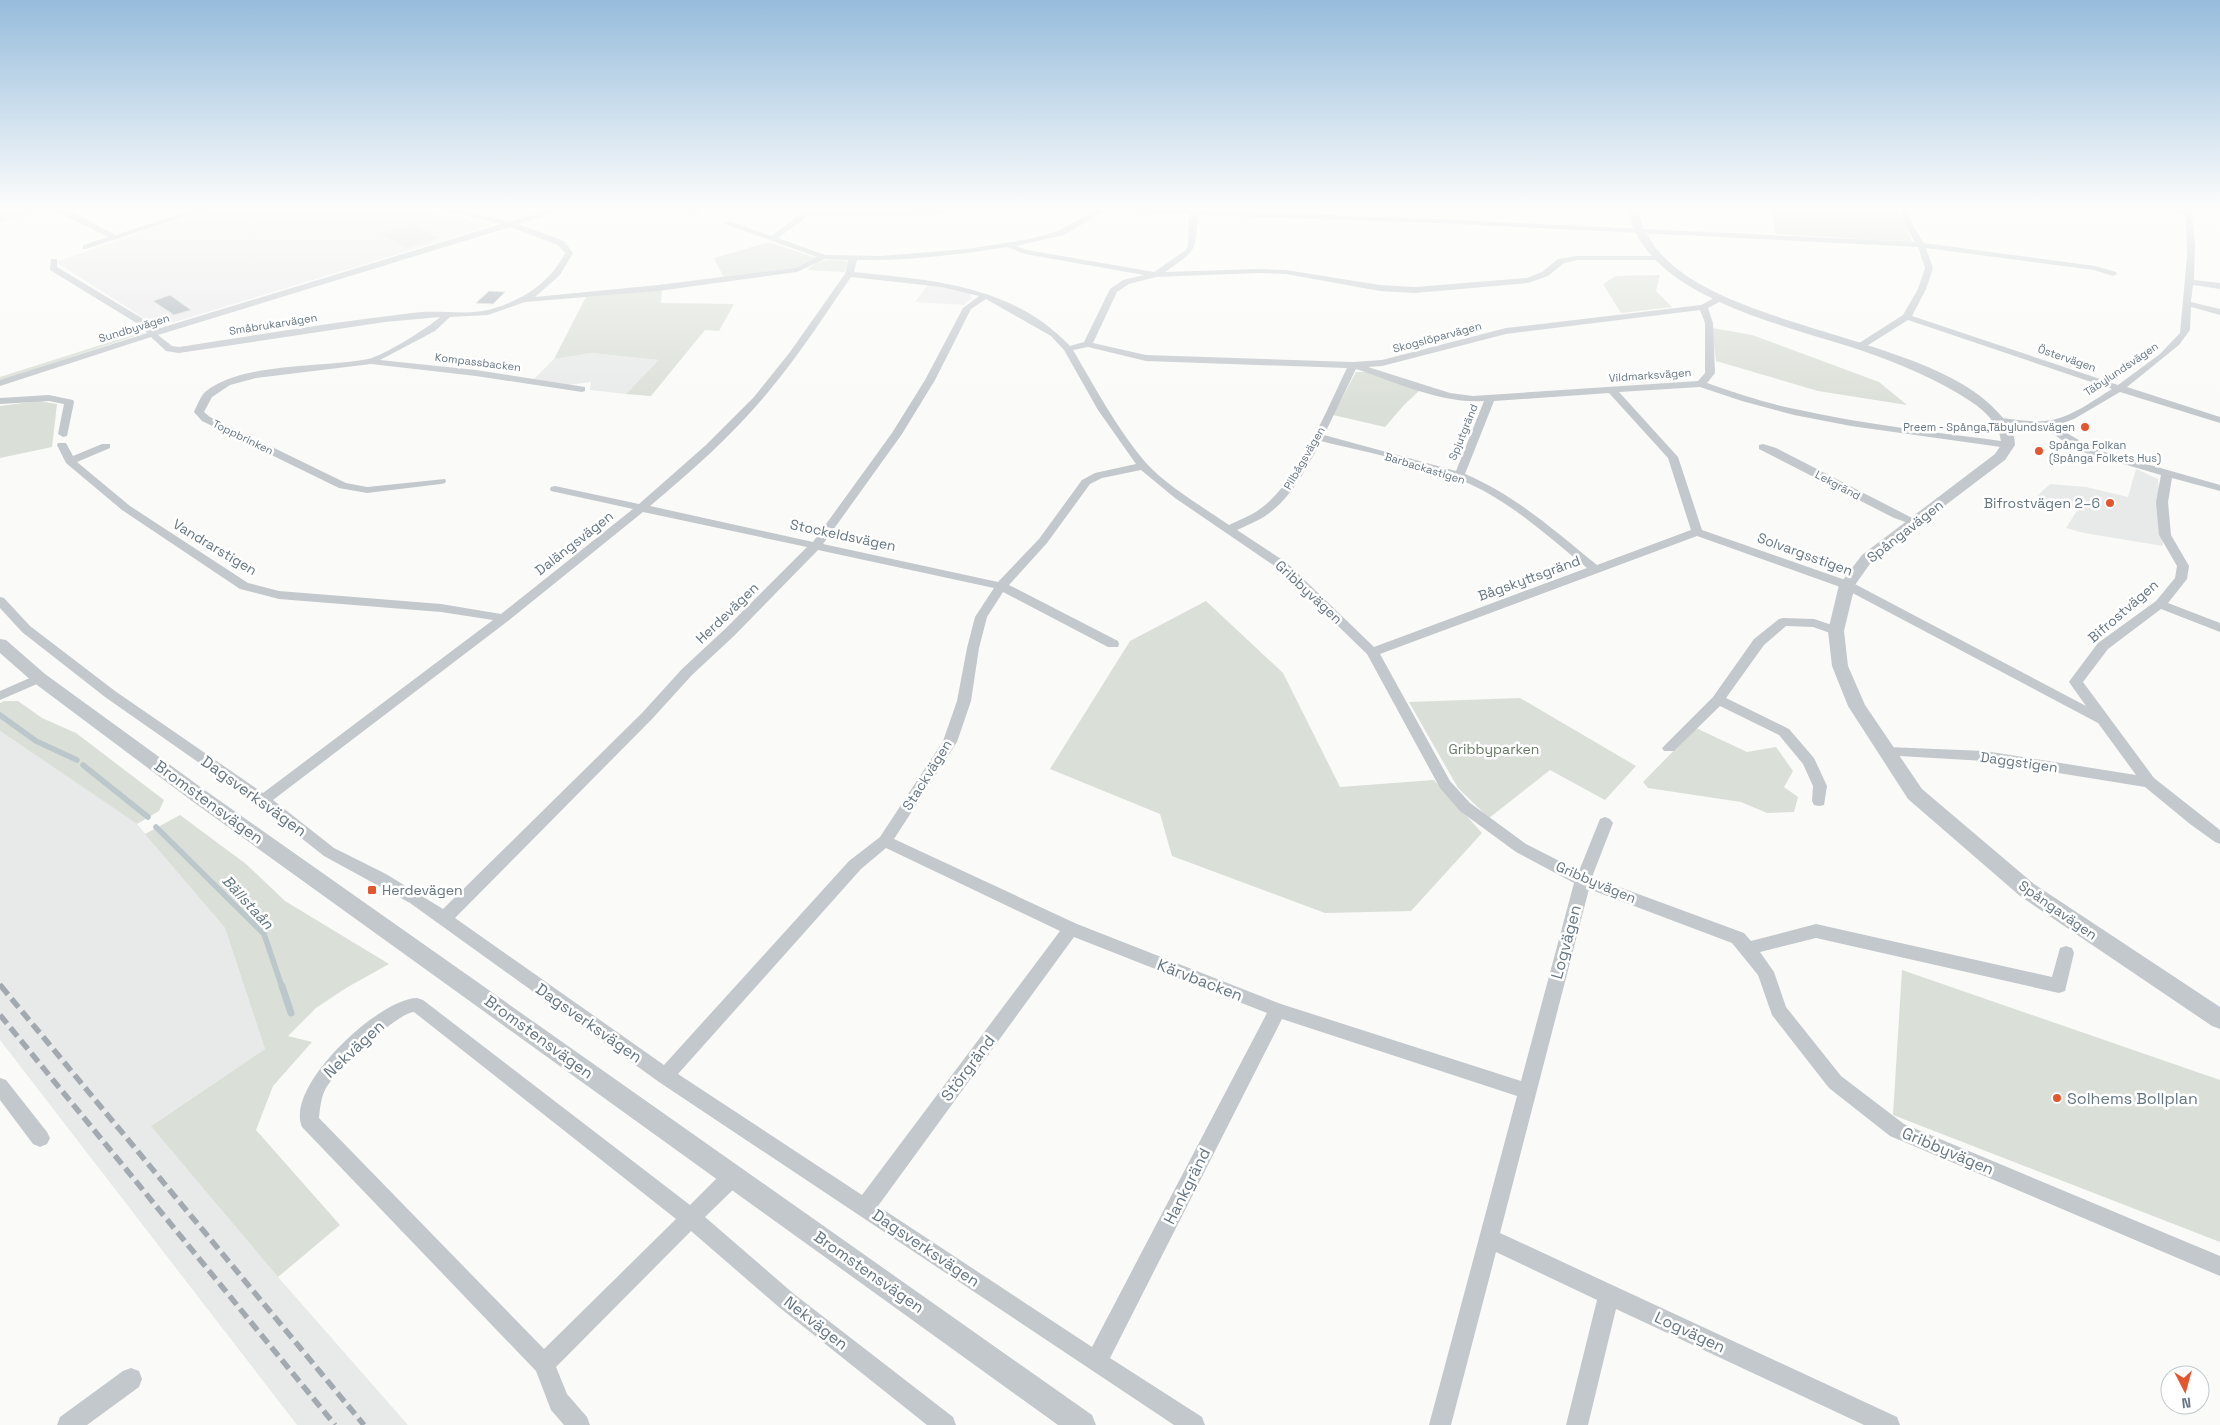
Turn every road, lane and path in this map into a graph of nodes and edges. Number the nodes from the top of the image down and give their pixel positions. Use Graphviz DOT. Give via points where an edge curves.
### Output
graph roads {
  1 [pos="63,274"];
  2 [pos="346,274"];
  3 [pos="556,274"];
  4 [pos="762,274"];
  5 [pos="849,274"];
  6 [pos="854,274"];
  7 [pos="1169,274"];
  8 [pos="1301,274"];
  9 [pos="1543,274"];
  10 [pos="1679,274"];
  11 [pos="1927,274"];
  12 [pos="2189,274"];
  13 [pos="1156,275"];
  14 [pos="2189,282"];
  15 [pos="2220,286"];
  16 [pos="986,295"];
  17 [pos="1720,298"];
  18 [pos="525,300"];
  19 [pos="2187,302"];
  20 [pos="1703,307"];
  21 [pos="2220,312"];
  22 [pos="448,314"];
  23 [pos="1907,317"];
  24 [pos="152,334"];
  25 [pos="1088,344"];
  26 [pos="1859,347"];
  27 [pos="1068,349"];
  28 [pos="372,360"];
  29 [pos="1354,365"];
  30 [pos="0,383"];
  31 [pos="1701,384"];
  32 [pos="2118,388"];
  33 [pos="582,389"];
  34 [pos="1612,390"];
  35 [pos="1490,398"];
  36 [pos="0,401"];
  37 [pos="2220,420"];
  38 [pos="2001,421"];
  39 [pos="2048,425"];
  40 [pos="63,434"];
  41 [pos="1318,437"];
  42 [pos="62,445"];
  43 [pos="2008,445"];
  44 [pos="106,446"];
  45 [pos="1763,447"];
  46 [pos="70,461"];
  47 [pos="1143,466"];
  48 [pos="2168,473"];
  49 [pos="1459,476"];
  50 [pos="441,481"];
  51 [pos="2220,488"];
  52 [pos="555,489"];
  53 [pos="643,508"];
  54 [pos="1914,522"];
  55 [pos="1230,529"];
  56 [pos="1698,532"];
  57 [pos="816,545"];
  58 [pos="1596,570"];
  59 [pos="1847,585"];
  60 [pos="1001,586"];
  61 [pos="0,601"];
  62 [pos="2160,604"];
  63 [pos="504,618"];
  64 [pos="2220,628"];
  65 [pos="1836,631"];
  66 [pos="0,644"];
  67 [pos="1112,644"];
  68 [pos="1372,652"];
  69 [pos="39,678"];
  70 [pos="0,696"];
  71 [pos="1718,700"];
  72 [pos="2101,719"];
  73 [pos="1669,748"];
  74 [pos="1887,752"];
  75 [pos="2149,782"];
  76 [pos="262,800"];
  77 [pos="1819,801"];
  78 [pos="1605,823"];
  79 [pos="2220,838"];
  80 [pos="885,841"];
  81 [pos="1583,880"];
  82 [pos="443,919"];
  83 [pos="1071,929"];
  84 [pos="1747,949"];
  85 [pos="2066,953"];
  86 [pos="1278,1010"];
  87 [pos="2220,1019"];
  88 [pos="665,1076"];
  89 [pos="0,1086"];
  90 [pos="1526,1091"];
  91 [pos="40,1138"];
  92 [pos="733,1176"];
  93 [pos="864,1207"];
  94 [pos="691,1218"];
  95 [pos="1490,1239"];
  96 [pos="2220,1266"];
  97 [pos="1609,1294"];
  98 [pos="1096,1362"];
  99 [pos="544,1364"];
  100 [pos="130,1379"];
  101 [pos="68,1425"];
  102 [pos="579,1425"];
  103 [pos="945,1425"];
  104 [pos="1082,1425"];
  105 [pos="1194,1425"];
  106 [pos="1440,1425"];
  107 [pos="1577,1425"];
  108 [pos="1889,1425"];
  1 -- 24 [label="street, Småbrukarvägen" via="147,325"];
  2 -- 24 [label="street, Sundbyvägen"];
  3 -- 18 [label="street, Småbrukarvägen"];
  4 -- 18 [label="street"];
  5 -- 53 [label="street, Dalängsvägen" via="756,400"];
  6 -- 16 [label="street, Gribbyvägen" via="942,284"];
  7 -- 13 [label="street"];
  8 -- 9 [label="street" via="1380,288 1415,290 1528,280"];
  10 -- 17 [label="street"];
  11 -- 23 [label="street"];
  12 -- 14 [label="street, Täbylundsvägen"];
  13 -- 25 [label="street" via="1126,282 1113,291"];
  14 -- 15 [label="street"];
  14 -- 19 [label="street, Täbylundsvägen"];
  16 -- 27 [label="street, Gribbyvägen" via="1054,334"];
  16 -- 57 [label="street, Herdevägen" via="967,308 930,380 897,434"];
  17 -- 20 [label="street, Skogslöparvägen"];
  17 -- 26 [label="street"];
  18 -- 22 [label="street, Småbrukarvägen" via="493,312"];
  19 -- 21 [label="street"];
  19 -- 32 [label="street, Täbylundsvägen" via="2186,330 2178,344"];
  20 -- 29 [label="street, Skogslöparvägen" via="1506,331 1382,363"];
  20 -- 31 [label="street" via="1709,323 1710,373"];
  22 -- 24 [label="street, Småbrukarvägen" via="362,322 179,350 169,349"];
  22 -- 28 [label="street, Toppbrinken" via="432,329"];
  23 -- 26 [label="street"];
  23 -- 32 [label="street, Östervägen"];
  24 -- 30 [label="street, Sundbyvägen"];
  25 -- 27 [label="street, Skogslöparvägen"];
  25 -- 29 [label="street, Skogslöparvägen" via="1146,358"];
  26 -- 38 [label="street" via="1942,377 1993,411"];
  27 -- 47 [label="street, Gribbyvägen" via="1103,410"];
  28 -- 33 [label="street, Kompassbacken"];
  28 -- 50 [label="street, Toppbrinken" via="241,378 208,395 199,412 206,419 344,486 367,490"];
  29 -- 35 [label="street, Vildmarksvägen" via="1449,396"];
  29 -- 41 [label="street, Pilbågsvägen"];
  31 -- 34 [label="street, Vildmarksvägen"];
  31 -- 43 [label="street, Vildmarksvägen" via="1804,414"];
  32 -- 37 [label="street, Östervägen"];
  32 -- 39 [label="street, Täbylundsvägen" via="2072,418"];
  34 -- 35 [label="street, Vildmarksvägen"];
  34 -- 56 [label="street" via="1673,456"];
  35 -- 49 [label="street, Spjutgränd"];
  36 -- 40 [label="street" via="49,398 69,402"];
  38 -- 39 [label="street, Täbylundsvägen"];
  38 -- 43 [label="street"];
  39 -- 48 [label="street" via="2090,451"];
  41 -- 49 [label="street, Barbackastigen"];
  41 -- 55 [label="street, Pilbågsvägen" via="1284,494 1265,511"];
  42 -- 46 [label="street, Vandrarstigen"];
  43 -- 54 [label="street, Spångavägen" via="2000,458"];
  44 -- 46 [label="street"];
  45 -- 54 [label="street, Lekgränd"];
  46 -- 63 [label="street, Vandrarstigen" via="126,508 244,586 279,595 441,608"];
  47 -- 55 [label="street, Gribbyvägen" via="1179,496"];
  47 -- 60 [label="street, Stackvägen" via="1086,482 1044,541"];
  48 -- 51 [label="street"];
  48 -- 62 [label="street, Bifrostvägen" via="2162,502 2165,536 2182,566 2181,579"];
  49 -- 58 [label="street, Barbackastigen" via="1526,513"];
  52 -- 53 [label="street, Stockeldsvägen"];
  53 -- 57 [label="street, Stockeldsvägen"];
  53 -- 63 [label="street, Dalängsvägen"];
  54 -- 59 [label="street, Spångavägen" via="1867,558"];
  55 -- 68 [label="street, Gribbyvägen" via="1283,566"];
  56 -- 58 [label="street, Bågskyttsgränd"];
  56 -- 59 [label="street, Solvargsstigen"];
  57 -- 60 [label="street, Stockeldsvägen"];
  57 -- 82 [label="street, Herdevägen"];
  58 -- 68 [label="street, Bågskyttsgränd"];
  59 -- 65 [label="street, Spångavägen"];
  59 -- 72 [label="street, Solvargsstigen"];
  60 -- 67 [label="street, Stockeldsvägen"];
  60 -- 80 [label="street, Stackvägen" via="981,617 964,701 950,742"];
  61 -- 76 [label="street, Dagsverksvägen" via="26,629 110,694"];
  62 -- 64 [label="street"];
  62 -- 72 [label="street, Bifrostvägen" via="2102,646 2076,682"];
  63 -- 76 [label="street, Dalängsvägen" via="358,731"];
  65 -- 71 [label="street" via="1814,623 1783,622 1759,642"];
  65 -- 74 [label="street, Spångavägen" via="1840,666 1856,706"];
  66 -- 69 [label="street, Bromstensvägen"];
  68 -- 81 [label="street, Gribbyvägen" via="1445,784 1465,807 1522,848"];
  69 -- 70 [label="street"];
  69 -- 92 [label="street, Bromstensvägen" via="199,796"];
  71 -- 73 [label="street"];
  71 -- 77 [label="street" via="1784,732 1809,762 1820,786"];
  72 -- 75 [label="street, Bifrostvägen"];
  74 -- 75 [label="street, Daggstigen" via="1985,756"];
  74 -- 87 [label="street, Spångavägen" via="1915,794 2027,890"];
  75 -- 79 [label="street, Bifrostvägen"];
  76 -- 82 [label="street, Dagsverksvägen" via="329,852 380,878"];
  78 -- 81 [label="street, Logvägen"];
  80 -- 83 [label="street, Kärvbacken"];
  80 -- 88 [label="street, Stackvägen" via="855,865"];
  81 -- 84 [label="street, Gribbyvägen" via="1738,938"];
  81 -- 90 [label="street, Logvägen"];
  82 -- 88 [label="street, Dagsverksvägen"];
  83 -- 86 [label="street, Kärvbacken"];
  83 -- 93 [label="street, Störgränd"];
  84 -- 85 [label="street" via="1816,930 2059,986"];
  84 -- 96 [label="street, Gribbyvägen" via="1766,972 1778,1010 1835,1082 1897,1130"];
  86 -- 90 [label="street, Kärvbacken"];
  86 -- 98 [label="street, Hankgränd"];
  88 -- 93 [label="street, Dagsverksvägen"];
  89 -- 91 [label="street"];
  90 -- 95 [label="street, Logvägen"];
  92 -- 94 [label="street"];
  92 -- 104 [label="street, Bromstensvägen"];
  93 -- 98 [label="street, Dagsverksvägen"];
  94 -- 99 [label="street"];
  94 -- 99 [label="street, Nekvägen" via="417,1005 404,1006 333,1065 320,1082 310,1107 310,1121"];
  94 -- 103 [label="street, Nekvägen" via="787,1300"];
  95 -- 97 [label="street, Logvägen"];
  95 -- 106 [label="street, Logvägen"];
  97 -- 107 [label="street"];
  97 -- 108 [label="street, Logvägen"];
  98 -- 105 [label="street, Dagsverksvägen"];
  99 -- 102 [label="street, Nekvägen" via="559,1402"];
  100 -- 101 [label="street"];
}
